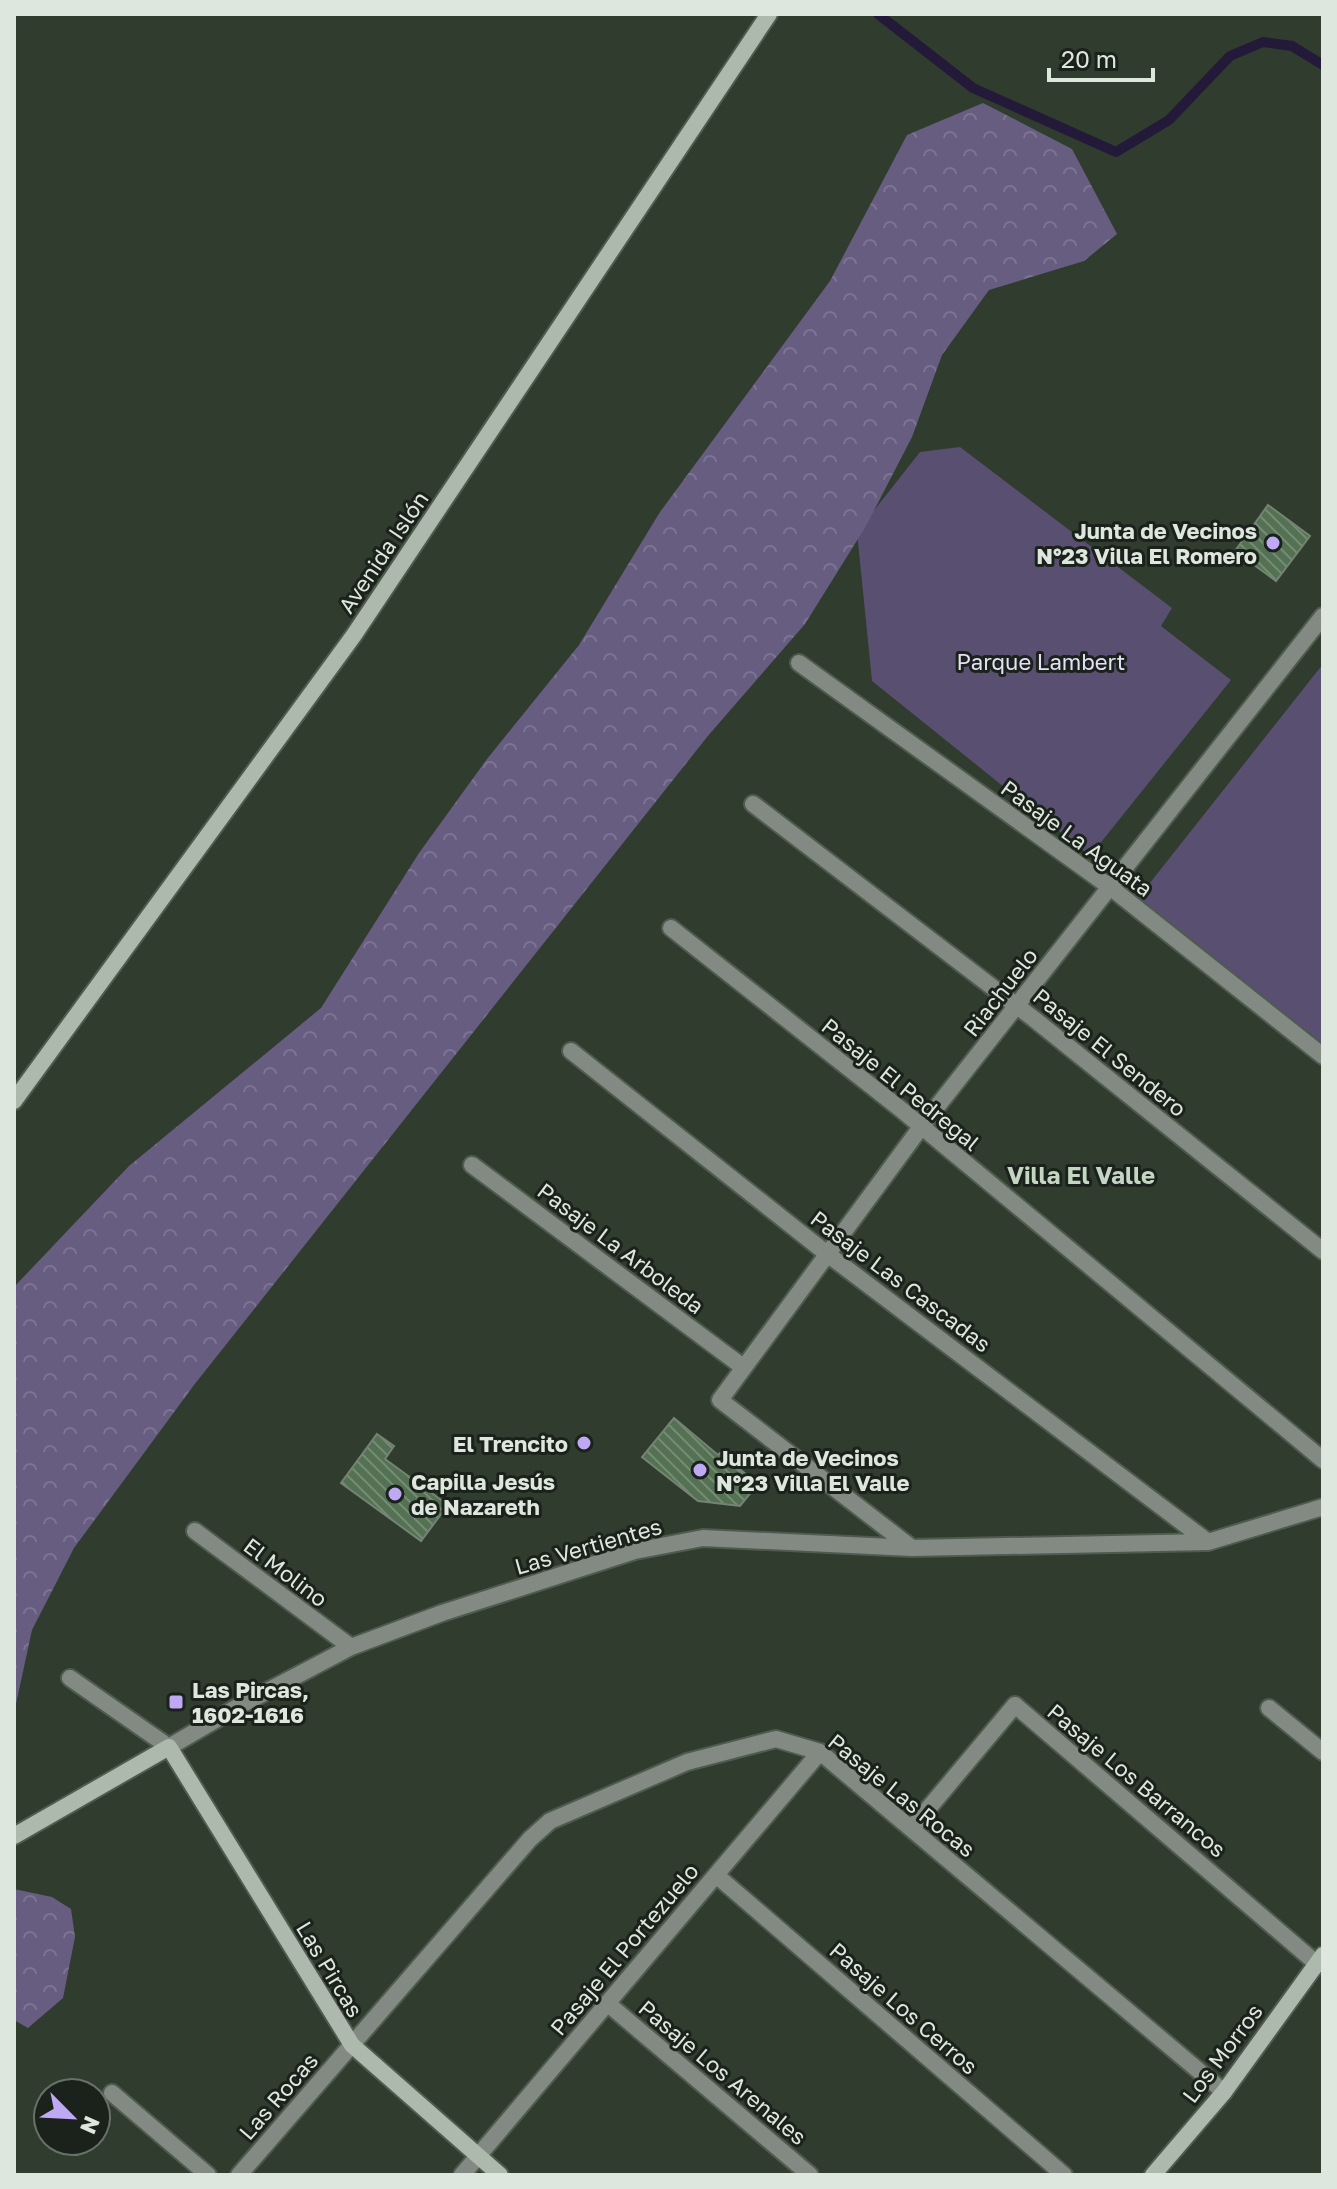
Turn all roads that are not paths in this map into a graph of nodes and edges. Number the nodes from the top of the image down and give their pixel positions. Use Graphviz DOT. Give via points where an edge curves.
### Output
graph roads {
  1 [pos="769,14"];
  2 [pos="1323,616"];
  3 [pos="799,663"];
  4 [pos="753,804"];
  5 [pos="1110,887"];
  6 [pos="671,928"];
  7 [pos="1018,1006"];
  8 [pos="571,1051"];
  9 [pos="1323,1056"];
  10 [pos="14,1101"];
  11 [pos="921,1127"];
  12 [pos="472,1165"];
  13 [pos="1323,1251"];
  14 [pos="826,1253"];
  15 [pos="743,1367"];
  16 [pos="1323,1460"];
  17 [pos="1323,1507"];
  18 [pos="195,1531"];
  19 [pos="1208,1542"];
  20 [pos="912,1548"];
  21 [pos="351,1647"];
  22 [pos="70,1678"];
  23 [pos="1269,1708"];
  24 [pos="169,1747"];
  25 [pos="820,1752"];
  26 [pos="1323,1752"];
  27 [pos="912,1828"];
  28 [pos="14,1836"];
  29 [pos="716,1875"];
  30 [pos="1320,1959"];
  31 [pos="607,2003"];
  32 [pos="352,2045"];
  33 [pos="1224,2092"];
  34 [pos="112,2093"];
  35 [pos="477,2156"];
  36 [pos="208,2175"];
  37 [pos="239,2175"];
  38 [pos="462,2175"];
  39 [pos="500,2175"];
  40 [pos="810,2175"];
  41 [pos="1064,2175"];
  42 [pos="1153,2175"];
  1 -- 10 [label="main road, Avenida Islón" via="354,635"];
  2 -- 5 [label="street, Riachuelo"];
  3 -- 5 [label="street, Pasaje La Aguata"];
  4 -- 7 [label="street, Pasaje El Sendero"];
  5 -- 7 [label="street, Riachuelo"];
  5 -- 9 [label="street, Pasaje La Aguata"];
  6 -- 11 [label="street, Pasaje El Pedregal"];
  7 -- 11 [label="street, Riachuelo"];
  7 -- 13 [label="street, Pasaje El Sendero"];
  8 -- 14 [label="street, Pasaje Las Cascadas"];
  11 -- 14 [label="street, Riachuelo"];
  11 -- 16 [label="street, Pasaje El Pedregal"];
  12 -- 15 [label="street, Pasaje La Arboleda"];
  14 -- 15 [label="street, Riachuelo"];
  14 -- 19 [label="street, Pasaje Las Cascadas"];
  15 -- 20 [label="street, Riachuelo" via="720,1400"];
  17 -- 19 [label="street, Las Vertientes"];
  18 -- 21 [label="street, El Molino"];
  19 -- 20 [label="street, Las Vertientes"];
  20 -- 21 [label="street, Las Vertientes" via="703,1538 635,1551"];
  21 -- 24 [label="street, Las Vertientes"];
  22 -- 24 [label="street"];
  23 -- 26 [label="street"];
  24 -- 28 [label="main road, Las Vertientes"];
  24 -- 32 [label="main road, Las Pircas"];
  25 -- 27 [label="street, Pasaje Las Rocas"];
  25 -- 29 [label="street, Pasaje El Portezuelo"];
  25 -- 32 [label="street, Pasaje Las Rocas" via="776,1739 687,1762 550,1821"];
  27 -- 30 [label="street, Pasaje Los Barrancos" via="1015,1705"];
  27 -- 33 [label="street, Pasaje Las Rocas"];
  29 -- 31 [label="street, Pasaje El Portezuelo"];
  29 -- 41 [label="street, Pasaje Los Cerros"];
  30 -- 33 [label="main road, Los Morros"];
  31 -- 35 [label="street, Pasaje El Portezuelo"];
  31 -- 40 [label="street, Pasaje Los Arenales"];
  32 -- 35 [label="main road, Las Pircas"];
  32 -- 37 [label="street, Las Rocas"];
  33 -- 42 [label="main road, Los Morros"];
  34 -- 36 [label="street"];
  35 -- 38 [label="street, Pasaje El Portezuelo"];
  35 -- 39 [label="main road, Las Pircas"];
}
